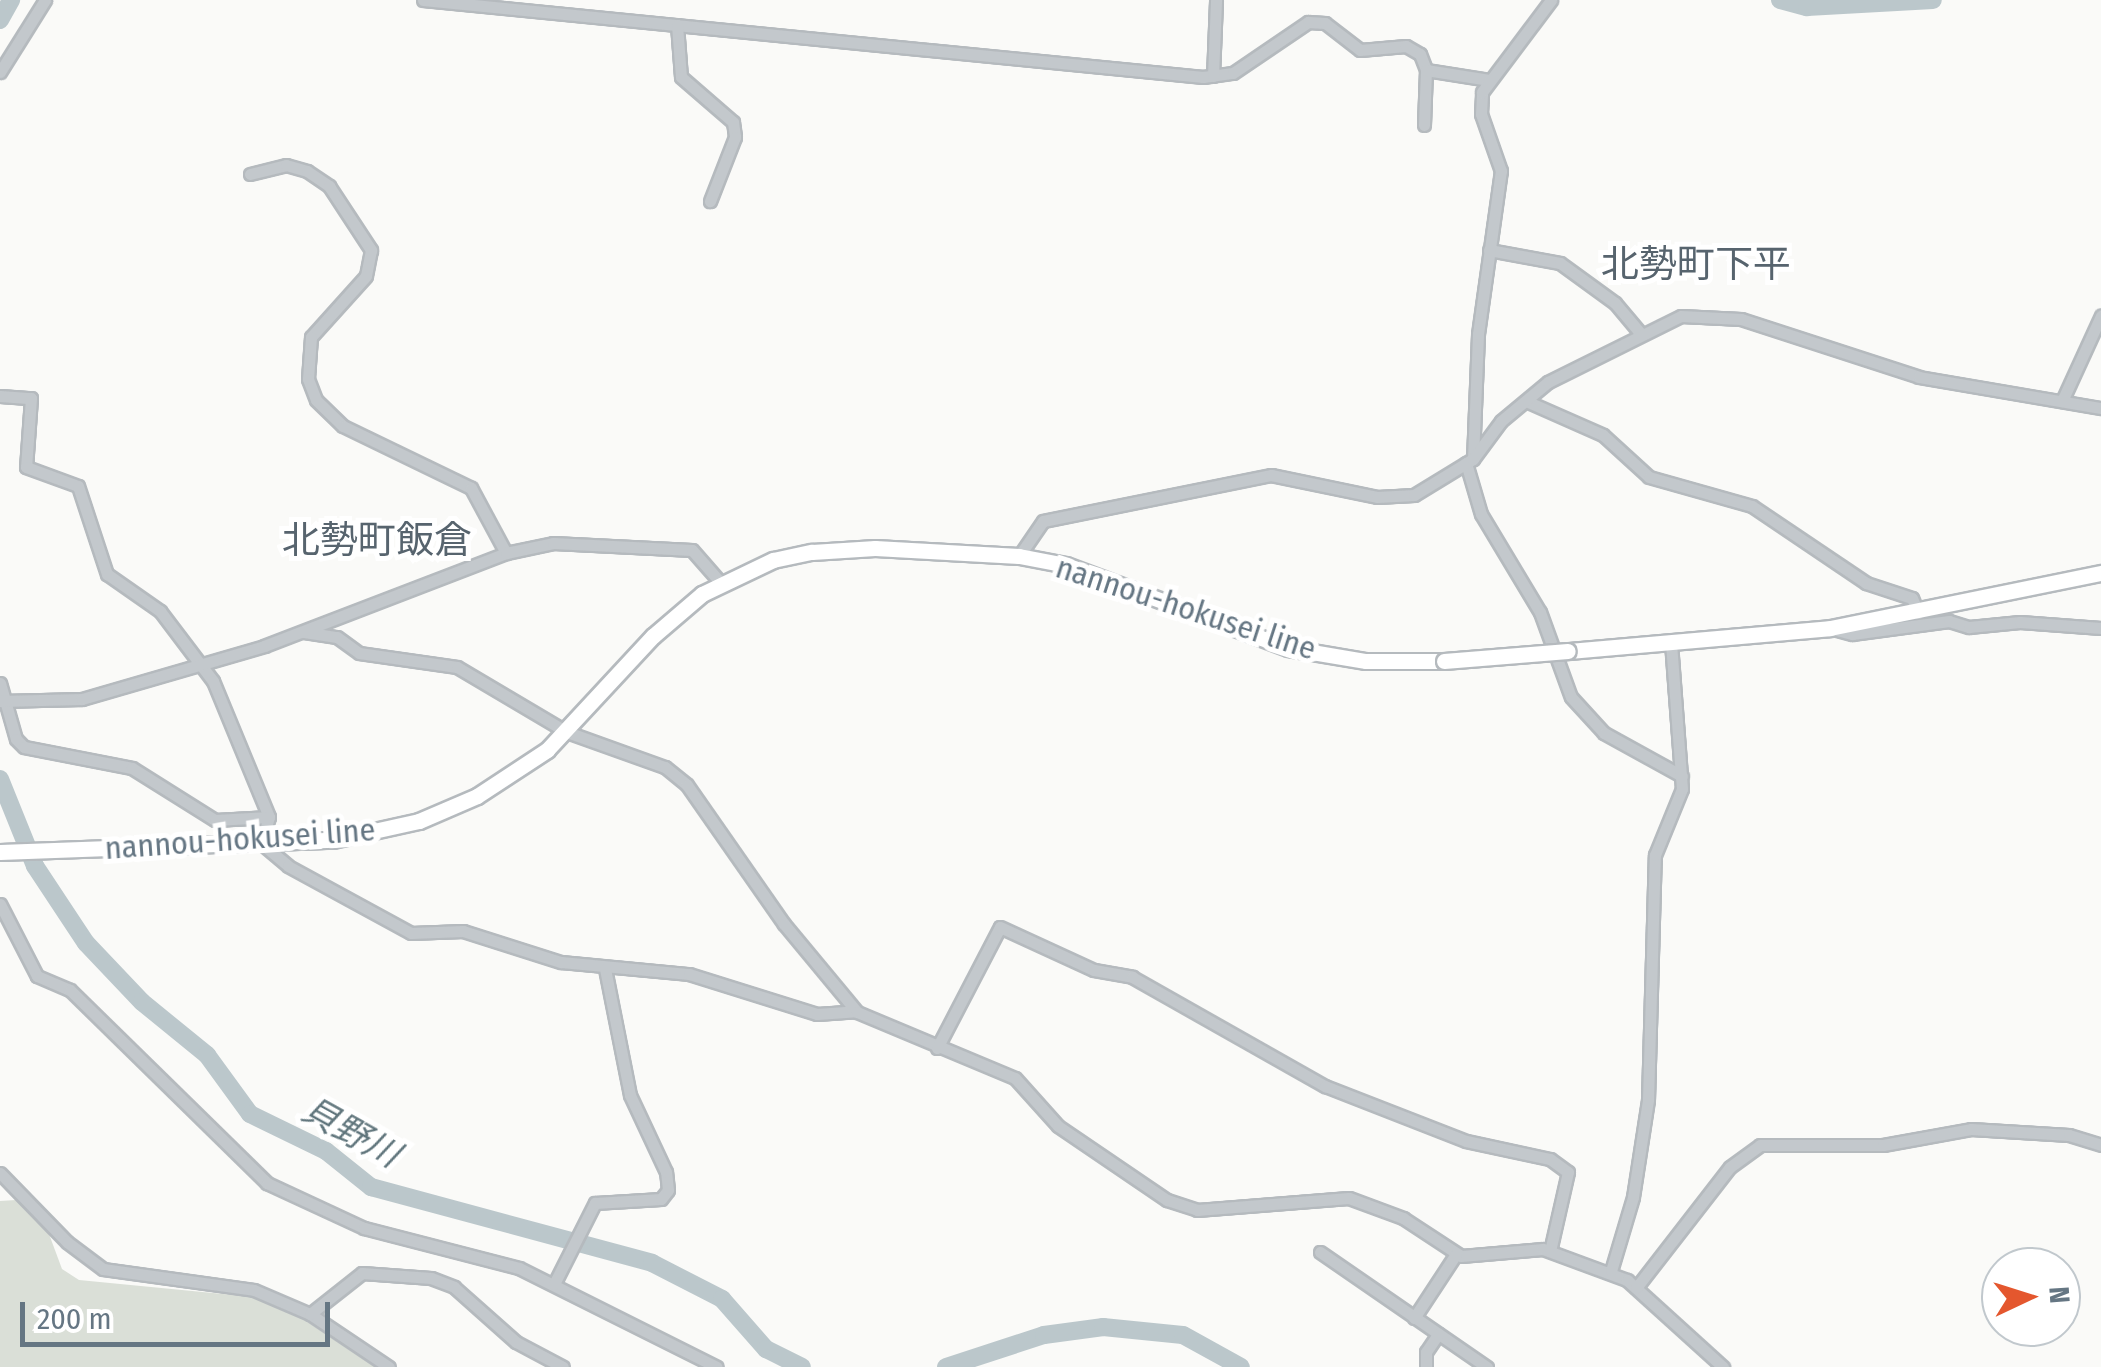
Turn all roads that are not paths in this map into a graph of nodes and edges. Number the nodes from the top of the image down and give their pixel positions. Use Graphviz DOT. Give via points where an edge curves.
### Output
graph roads {
  1 [pos="46,0"];
  2 [pos="424,0"];
  3 [pos="1216,0"];
  4 [pos="1550,2"];
  5 [pos="677,25"];
  6 [pos="1426,70"];
  7 [pos="0,72"];
  8 [pos="1212,76"];
  9 [pos="1489,80"];
  10 [pos="1424,125"];
  11 [pos="250,174"];
  12 [pos="710,201"];
  13 [pos="1489,250"];
  14 [pos="2101,316"];
  15 [pos="1641,334"];
  16 [pos="0,396"];
  17 [pos="2062,401"];
  18 [pos="1526,402"];
  19 [pos="2101,408"];
  20 [pos="1469,461"];
  21 [pos="506,553"];
  22 [pos="1019,556"];
  23 [pos="2101,573"];
  24 [pos="720,582"];
  25 [pos="1918,613"];
  26 [pos="1830,628"];
  27 [pos="2101,628"];
  28 [pos="304,632"];
  29 [pos="1671,643"];
  30 [pos="197,664"];
  31 [pos="0,683"];
  32 [pos="3,701"];
  33 [pos="567,732"];
  34 [pos="1682,776"];
  35 [pos="268,817"];
  36 [pos="261,843"];
  37 [pos="0,852"];
  38 [pos="0,904"];
  39 [pos="604,969"];
  40 [pos="856,1012"];
  41 [pos="937,1048"];
  42 [pos="2101,1145"];
  43 [pos="0,1174"];
  44 [pos="1550,1251"];
  45 [pos="1320,1252"];
  46 [pos="1456,1254"];
  47 [pos="1611,1271"];
  48 [pos="555,1282"];
  49 [pos="1636,1288"];
  50 [pos="310,1314"];
  51 [pos="1414,1318"];
  52 [pos="1438,1334"];
  53 [pos="389,1367"];
  54 [pos="563,1367"];
  55 [pos="717,1367"];
  56 [pos="1426,1367"];
  57 [pos="1487,1367"];
  58 [pos="1723,1367"];
  1 -- 7 [label="street"];
  2 -- 5 [label="street"];
  3 -- 8 [label="street"];
  4 -- 9 [label="street"];
  5 -- 8 [label="street"];
  5 -- 12 [label="street" via="681,76 732,122 734,137"];
  6 -- 8 [label="street" via="1420,54 1406,46 1360,50 1325,23 1308,22 1233,73"];
  6 -- 9 [label="street"];
  6 -- 10 [label="street"];
  9 -- 13 [label="street" via="1480,104 1501,171"];
  11 -- 21 [label="street" via="286,164 307,171 329,186 371,250 366,276 311,337 308,379 316,400 343,426 471,488"];
  13 -- 15 [label="street" via="1560,263 1615,303"];
  13 -- 20 [label="street"];
  14 -- 17 [label="street"];
  15 -- 17 [label="street" via="1681,316 1717,314 1918,378"];
  15 -- 18 [label="street" via="1548,382"];
  16 -- 30 [label="street" via="31,398 26,467 78,486 107,574 160,611 192,645"];
  17 -- 19 [label="street"];
  18 -- 20 [label="street"];
  18 -- 25 [label="street" via="1603,434 1649,477 1752,506 1866,584 1912,598"];
  20 -- 22 [label="street" via="1401,498 1271,475 1043,521"];
  20 -- 34 [label="street" via="1480,514 1540,612 1571,697 1604,733"];
  21 -- 24 [label="street" via="553,542 673,546 704,558"];
  21 -- 28 [label="street"];
  22 -- 24 [label="main road, nannou-hokusei line" via="844,548 772,560"];
  22 -- 29 [label="main road, nannou-hokusei line, bridge" via="1066,565 1288,648 1366,661"];
  23 -- 25 [label="main road, nannou-hokusei line"];
  24 -- 33 [label="main road, nannou-hokusei line" via="653,636"];
  25 -- 26 [label="main road, nannou-hokusei line"];
  26 -- 27 [label="street" via="1852,634 1949,621 1969,627 2020,622"];
  26 -- 29 [label="main road, nannou-hokusei line"];
  28 -- 30 [label="street"];
  28 -- 33 [label="street" via="337,637 359,653 457,667"];
  29 -- 34 [label="street"];
  30 -- 32 [label="street" via="82,698"];
  30 -- 35 [label="street" via="213,680"];
  31 -- 32 [label="street"];
  32 -- 35 [label="street" via="24,747 132,768 215,820"];
  33 -- 36 [label="main road, nannou-hokusei line" via="505,780 419,821 346,838"];
  33 -- 40 [label="street" via="666,767 687,785 784,924"];
  34 -- 47 [label="street" via="1655,855 1648,1100 1633,1196"];
  35 -- 36 [label="street"];
  36 -- 37 [label="main road, nannou-hokusei line"];
  36 -- 39 [label="street" via="322,888 411,932 486,935 561,962"];
  38 -- 48 [label="street" via="37,976 70,990 267,1183 317,1212"];
  39 -- 40 [label="street" via="689,974 817,1014"];
  39 -- 48 [label="street" via="630,1095 668,1190 661,1199 594,1207"];
  40 -- 41 [label="street"];
  41 -- 44 [label="street" via="1000,927 1094,970 1132,976 1325,1086 1466,1141 1550,1160 1568,1172"];
  41 -- 46 [label="street" via="1015,1078 1081,1144 1186,1208 1348,1198 1387,1210"];
  42 -- 49 [label="street" via="2069,1135 1971,1129 1866,1146 1760,1145 1730,1167"];
  43 -- 50 [label="street" via="103,1269 254,1290"];
  44 -- 46 [label="street"];
  44 -- 47 [label="street"];
  45 -- 51 [label="street"];
  46 -- 51 [label="street"];
  47 -- 49 [label="street"];
  48 -- 55 [label="street"];
  49 -- 58 [label="street"];
  50 -- 53 [label="street"];
  50 -- 54 [label="street" via="362,1273 430,1278 454,1287 516,1342"];
  51 -- 52 [label="street"];
  52 -- 56 [label="street" via="1426,1352"];
  52 -- 57 [label="street"];
}
